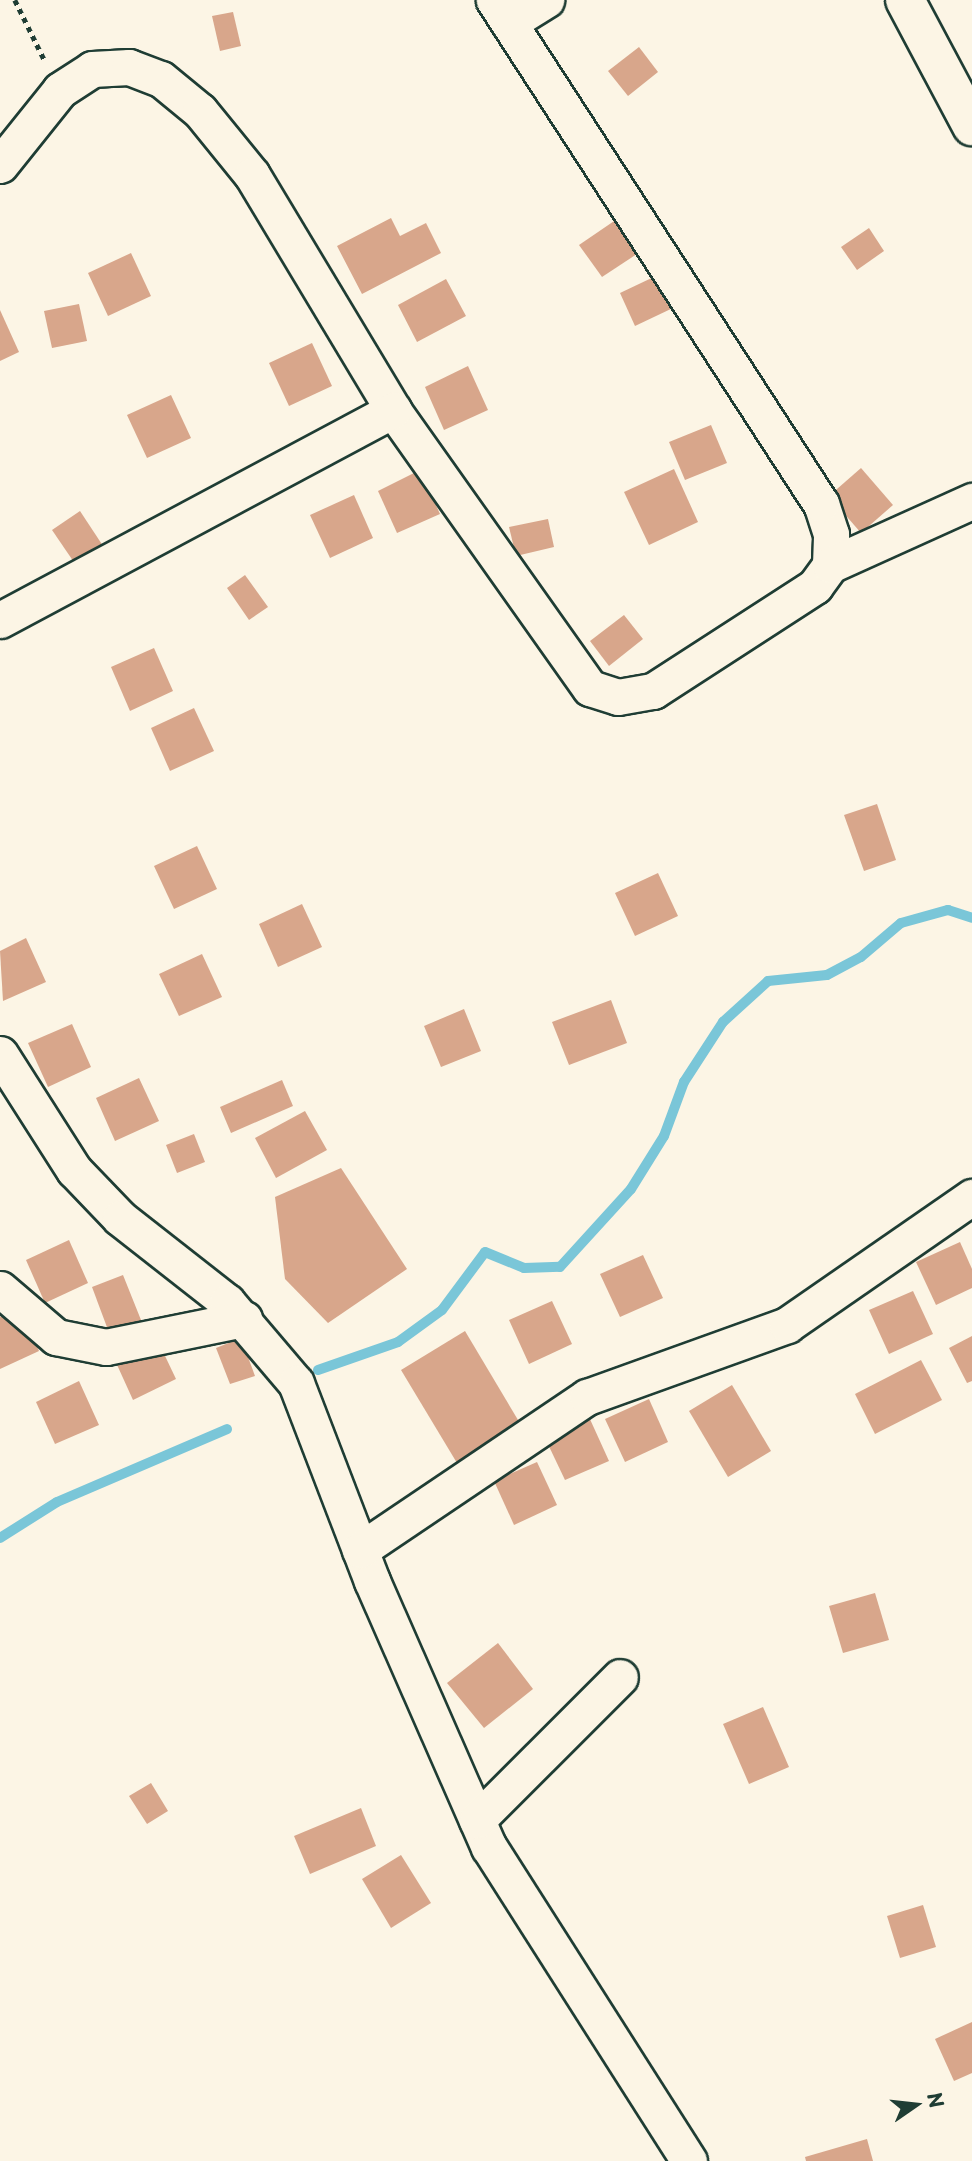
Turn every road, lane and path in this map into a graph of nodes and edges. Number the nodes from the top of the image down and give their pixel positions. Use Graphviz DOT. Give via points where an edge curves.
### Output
graph roads {
  1 [pos="15,0"];
  2 [pos="546,0"];
  3 [pos="905,0"];
  4 [pos="501,11"];
  5 [pos="60,90"];
  6 [pos="972,126"];
  7 [pos="0,165"];
  8 [pos="393,410"];
  9 [pos="972,501"];
  10 [pos="830,565"];
  11 [pos="0,620"];
  12 [pos="0,1054"];
  13 [pos="968,1213"];
  14 [pos="0,1289"];
  15 [pos="244,1319"];
  16 [pos="360,1550"];
  17 [pos="620,1677"];
  18 [pos="477,1820"];
  19 [pos="689,2161"];
  1 -- 5 [label="path"];
  2 -- 4 [label="street"];
  3 -- 6 [label="street"];
  4 -- 10 [label="street" via="821,504 831,534"];
  5 -- 7 [label="street"];
  5 -- 8 [label="street" via="92,69 129,67 161,79 201,111 252,175"];
  8 -- 10 [label="street" via="601,695 653,691 815,586"];
  8 -- 11 [label="street"];
  9 -- 10 [label="street"];
  12 -- 15 [label="street" via="74,1170 120,1218"];
  13 -- 16 [label="street" via="787,1325 587,1397"];
  14 -- 15 [label="street" via="56,1337 106,1347"];
  15 -- 16 [label="street" via="296,1383"];
  16 -- 18 [label="street"];
  17 -- 18 [label="street"];
  18 -- 19 [label="street"];
}
